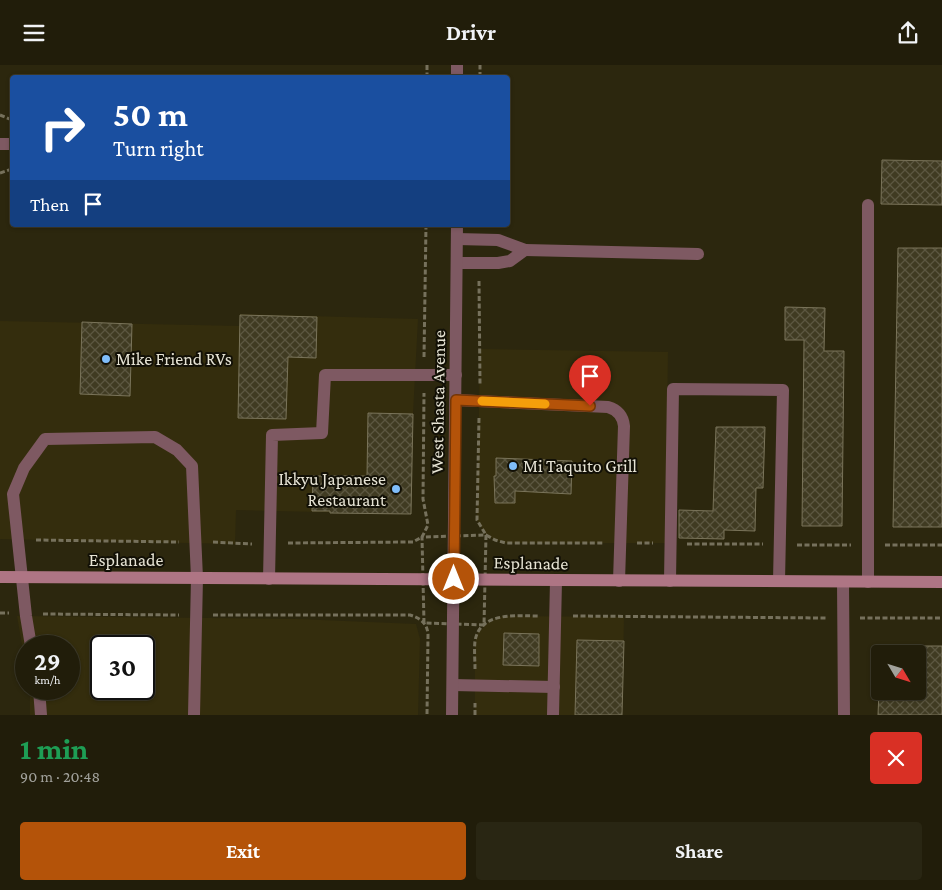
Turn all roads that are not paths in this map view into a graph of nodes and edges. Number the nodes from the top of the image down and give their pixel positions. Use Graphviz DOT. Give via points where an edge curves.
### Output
graph roads {
  1 [pos="868,205"];
  2 [pos="457,227"];
  3 [pos="457,239"];
  4 [pos="525,250"];
  5 [pos="698,254"];
  6 [pos="457,263"];
  7 [pos="456,375"];
  8 [pos="456,400"];
  9 [pos="0,577"];
  10 [pos="21,577"];
  11 [pos="197,578"];
  12 [pos="269,579"];
  13 [pos="454,579"];
  14 [pos="556,581"];
  15 [pos="619,581"];
  16 [pos="670,581"];
  17 [pos="779,581"];
  18 [pos="843,582"];
  19 [pos="868,582"];
  20 [pos="942,582"];
  21 [pos="29,635"];
  22 [pos="453,685"];
  23 [pos="554,687"];
  24 [pos="40,700"];
  25 [pos="41,715"];
  26 [pos="194,715"];
  27 [pos="452,715"];
  28 [pos="553,715"];
  29 [pos="844,715"];
  1 -- 19 [label="street"];
  2 -- 3 [label="street, West Shasta Avenue"];
  3 -- 4 [label="street" via="498,240"];
  3 -- 6 [label="street, West Shasta Avenue"];
  4 -- 5 [label="street"];
  4 -- 6 [label="street" via="510,261"];
  6 -- 7 [label="street, West Shasta Avenue"];
  7 -- 8 [label="street, West Shasta Avenue"];
  7 -- 12 [label="street" via="325,375 322,433 272,435"];
  8 -- 13 [label="street, West Shasta Avenue"];
  8 -- 15 [label="street" via="615,409 624,426"];
  9 -- 10 [label="main road, Esplanade"];
  10 -- 11 [label="main road, Esplanade"];
  10 -- 11 [label="street" via="13,494 24,468 45,439 155,437 177,450 192,466"];
  10 -- 21 [label="street"];
  11 -- 12 [label="main road, Esplanade"];
  11 -- 26 [label="street"];
  12 -- 13 [label="main road, Esplanade"];
  13 -- 14 [label="main road, Esplanade"];
  13 -- 22 [label="street, West Shasta Avenue"];
  14 -- 15 [label="main road, Esplanade"];
  14 -- 23 [label="street"];
  15 -- 16 [label="main road, Esplanade"];
  16 -- 17 [label="main road, Esplanade"];
  16 -- 17 [label="street" via="674,389 783,390"];
  17 -- 18 [label="main road, Esplanade"];
  18 -- 19 [label="main road, Esplanade"];
  18 -- 29 [label="street"];
  19 -- 20 [label="main road, Esplanade"];
  22 -- 23 [label="street"];
  22 -- 27 [label="street, West Shasta Avenue"];
  23 -- 28 [label="street"];
  24 -- 25 [label="street"];
}
